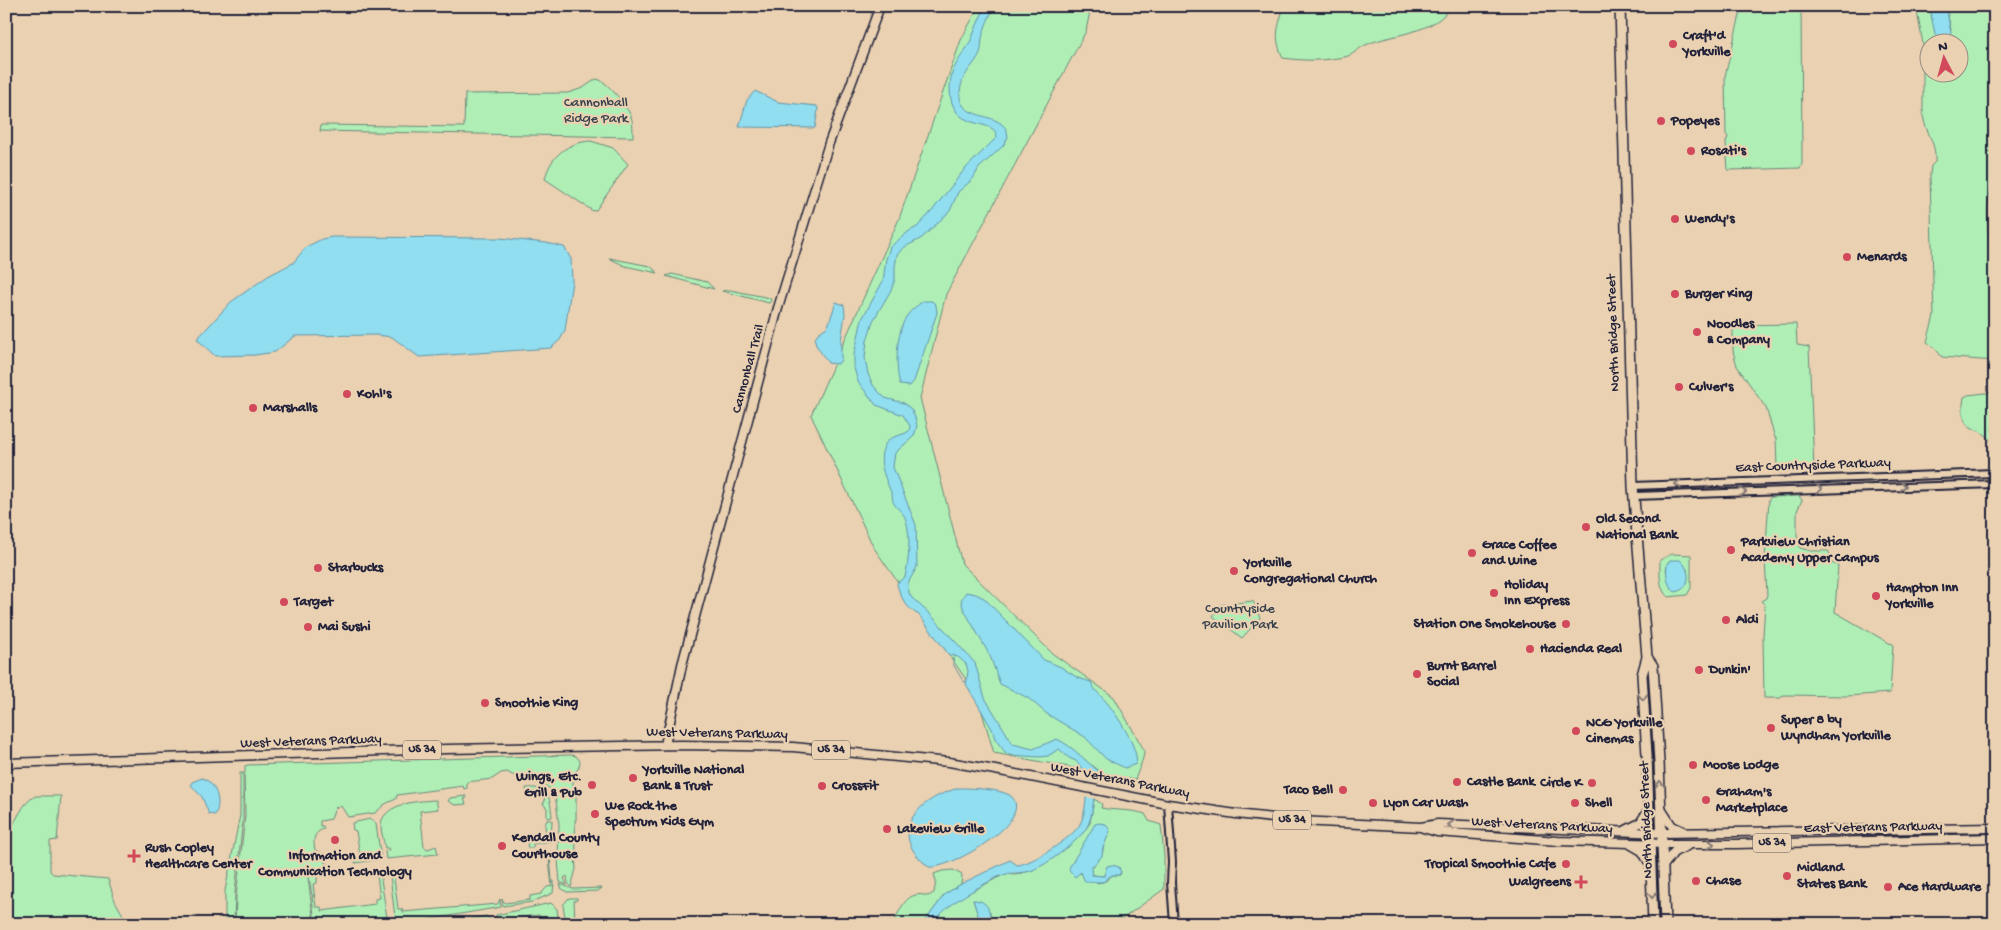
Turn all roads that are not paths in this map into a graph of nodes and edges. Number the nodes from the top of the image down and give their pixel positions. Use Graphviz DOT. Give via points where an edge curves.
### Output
graph roads {
  1 [pos="880,6"];
  2 [pos="1620,6"];
  3 [pos="1995,473"];
  4 [pos="1924,475"];
  5 [pos="1995,484"];
  6 [pos="1633,486"];
  7 [pos="1925,486"];
  8 [pos="1634,496"];
  9 [pos="1646,658"];
  10 [pos="666,745"];
  11 [pos="6,763"];
  12 [pos="1168,804"];
  13 [pos="1650,809"];
  14 [pos="1661,809"];
  15 [pos="1421,827"];
  16 [pos="1995,828"];
  17 [pos="1624,831"];
  18 [pos="1650,832"];
  19 [pos="1662,833"];
  20 [pos="1690,833"];
  21 [pos="1995,838"];
  22 [pos="1628,843"];
  23 [pos="1651,843"];
  24 [pos="1662,844"];
  25 [pos="1692,844"];
  26 [pos="1663,866"];
  27 [pos="1651,867"];
  28 [pos="1174,924"];
  29 [pos="1653,924"];
  30 [pos="1665,924"];
  1 -- 10 [label="main road, Cannonball Trail" via="829,143 778,308 682,666"];
  2 -- 6 [label="highway, North Bridge Street"];
  3 -- 4 [label="street, East Countryside Parkway"];
  4 -- 6 [label="street, East Countryside Parkway, one-way"];
  4 -- 7 [label="street"];
  5 -- 7 [label="street, East Countryside Parkway"];
  6 -- 8 [label="highway, North Bridge Street"];
  8 -- 7 [label="street, East Countryside Parkway, one-way"];
  8 -- 9 [label="highway, North Bridge Street"];
  9 -- 13 [label="highway, North Bridge Street, one-way" via="1642,675"];
  14 -- 9 [label="highway, North Bridge Street, one-way" via="1653,666"];
  10 -- 11 [label="main road, West Veterans Parkway / US 34"];
  10 -- 12 [label="main road, West Veterans Parkway / US 34" via="749,746 949,762"];
  12 -- 15 [label="main road, West Veterans Parkway / US 34" via="1298,821"];
  12 -- 28 [label="street"];
  13 -- 17 [label="main road" via="1640,823"];
  13 -- 18 [label="highway, North Bridge Street"];
  14 -- 19 [label="highway, North Bridge Street"];
  14 -- 20 [label="main road" via="1672,826"];
  17 -- 15 [label="main road, West Veterans Parkway / US 34, one-way" via="1438,824"];
  15 -- 22 [label="main road, West Veterans Parkway / US 34" via="1437,832"];
  16 -- 20 [label="main road, East Veterans Parkway / US 34"];
  17 -- 18 [label="main road, West Veterans Parkway / US 34"];
  18 -- 19 [label="main road, West Veterans Parkway / US 34"];
  18 -- 23 [label="highway, North Bridge Street"];
  19 -- 20 [label="main road, East Veterans Parkway / US 34"];
  19 -- 24 [label="highway, North Bridge Street"];
  25 -- 21 [label="main road, East Veterans Parkway / US 34, one-way"];
  22 -- 23 [label="main road, West Veterans Parkway / US 34"];
  22 -- 27 [label="main road" via="1642,851"];
  23 -- 24 [label="main road, West Veterans Parkway / US 34"];
  23 -- 27 [label="highway, North Bridge Street"];
  24 -- 25 [label="main road, East Veterans Parkway / US 34"];
  24 -- 26 [label="highway, North Bridge Street"];
  25 -- 26 [label="main road" via="1674,852"];
  26 -- 30 [label="highway, North Bridge Street"];
  27 -- 29 [label="highway, North Bridge Street, one-way"];
}
